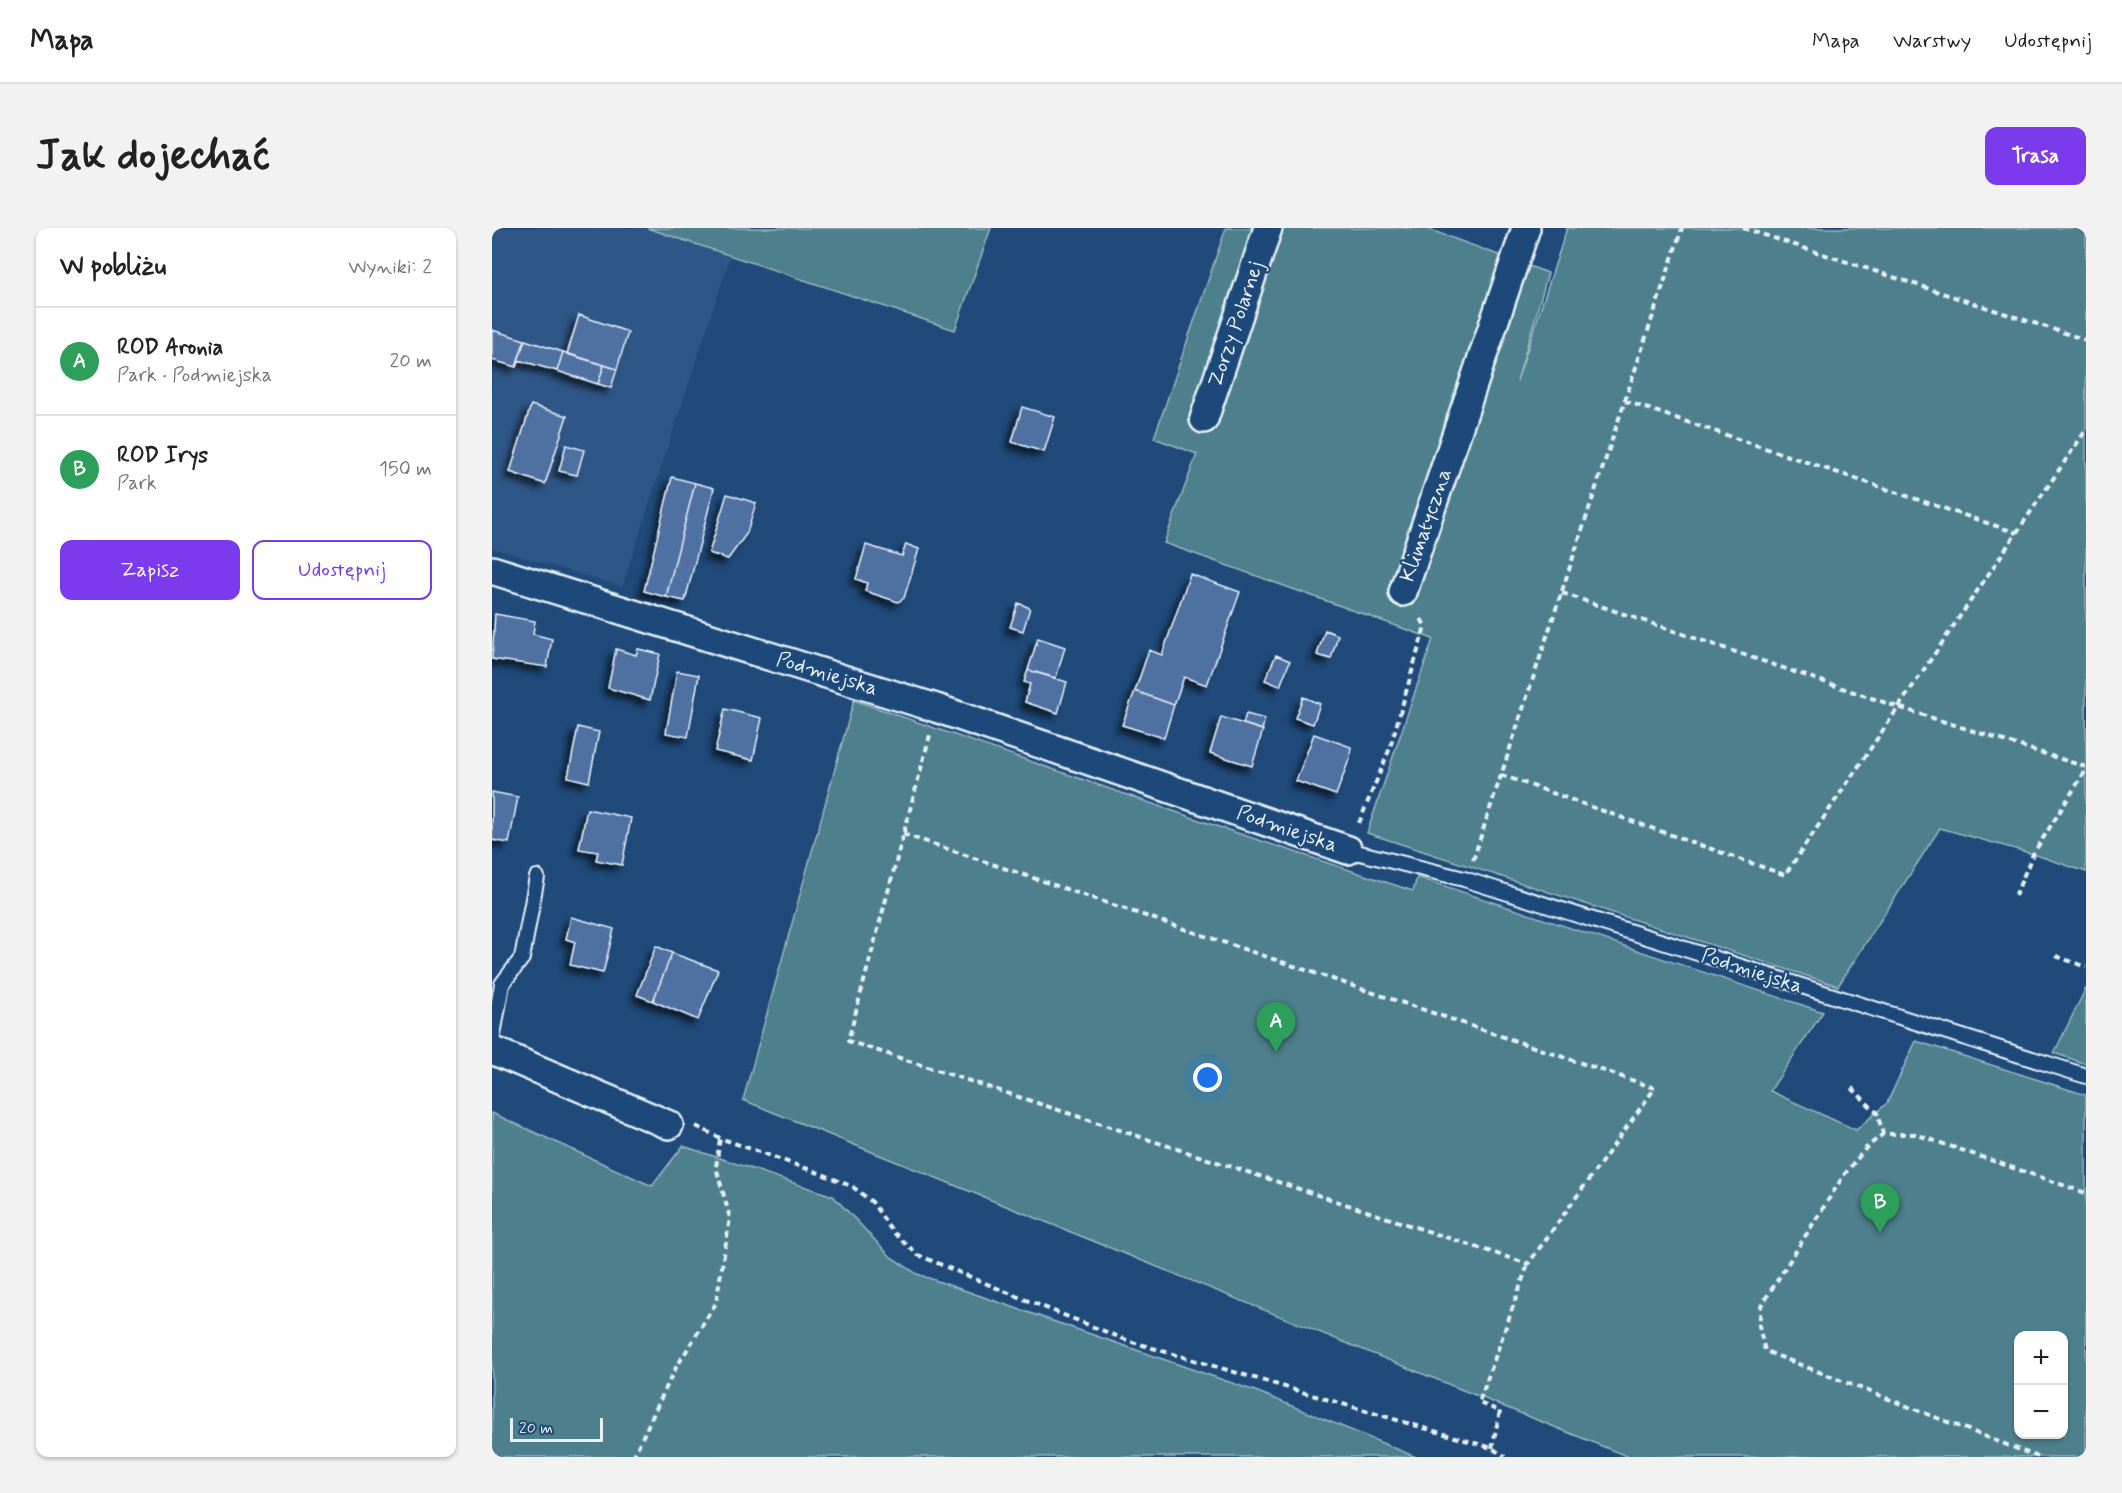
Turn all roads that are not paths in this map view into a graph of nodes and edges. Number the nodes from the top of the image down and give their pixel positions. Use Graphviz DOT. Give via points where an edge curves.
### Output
graph roads {
  1 [pos="1268,228"];
  2 [pos="1526,228"];
  3 [pos="1204,419"];
  4 [pos="492,570"];
  5 [pos="1403,592"];
  6 [pos="1348,850"];
  7 [pos="537,877"];
  8 [pos="492,1041"];
  9 [pos="492,1050"];
  10 [pos="2086,1076"];
  11 [pos="669,1125"];
  1 -- 3 [label="street, Zorzy Polarnej"];
  2 -- 5 [label="street, Klimatyczna"];
  4 -- 6 [label="street, Podmiejska" via="936,708"];
  6 -- 10 [label="lane, Podmiejska" via="1464,879"];
  7 -- 8 [label="lane" via="522,958 502,984"];
  9 -- 11 [label="street"];
}
